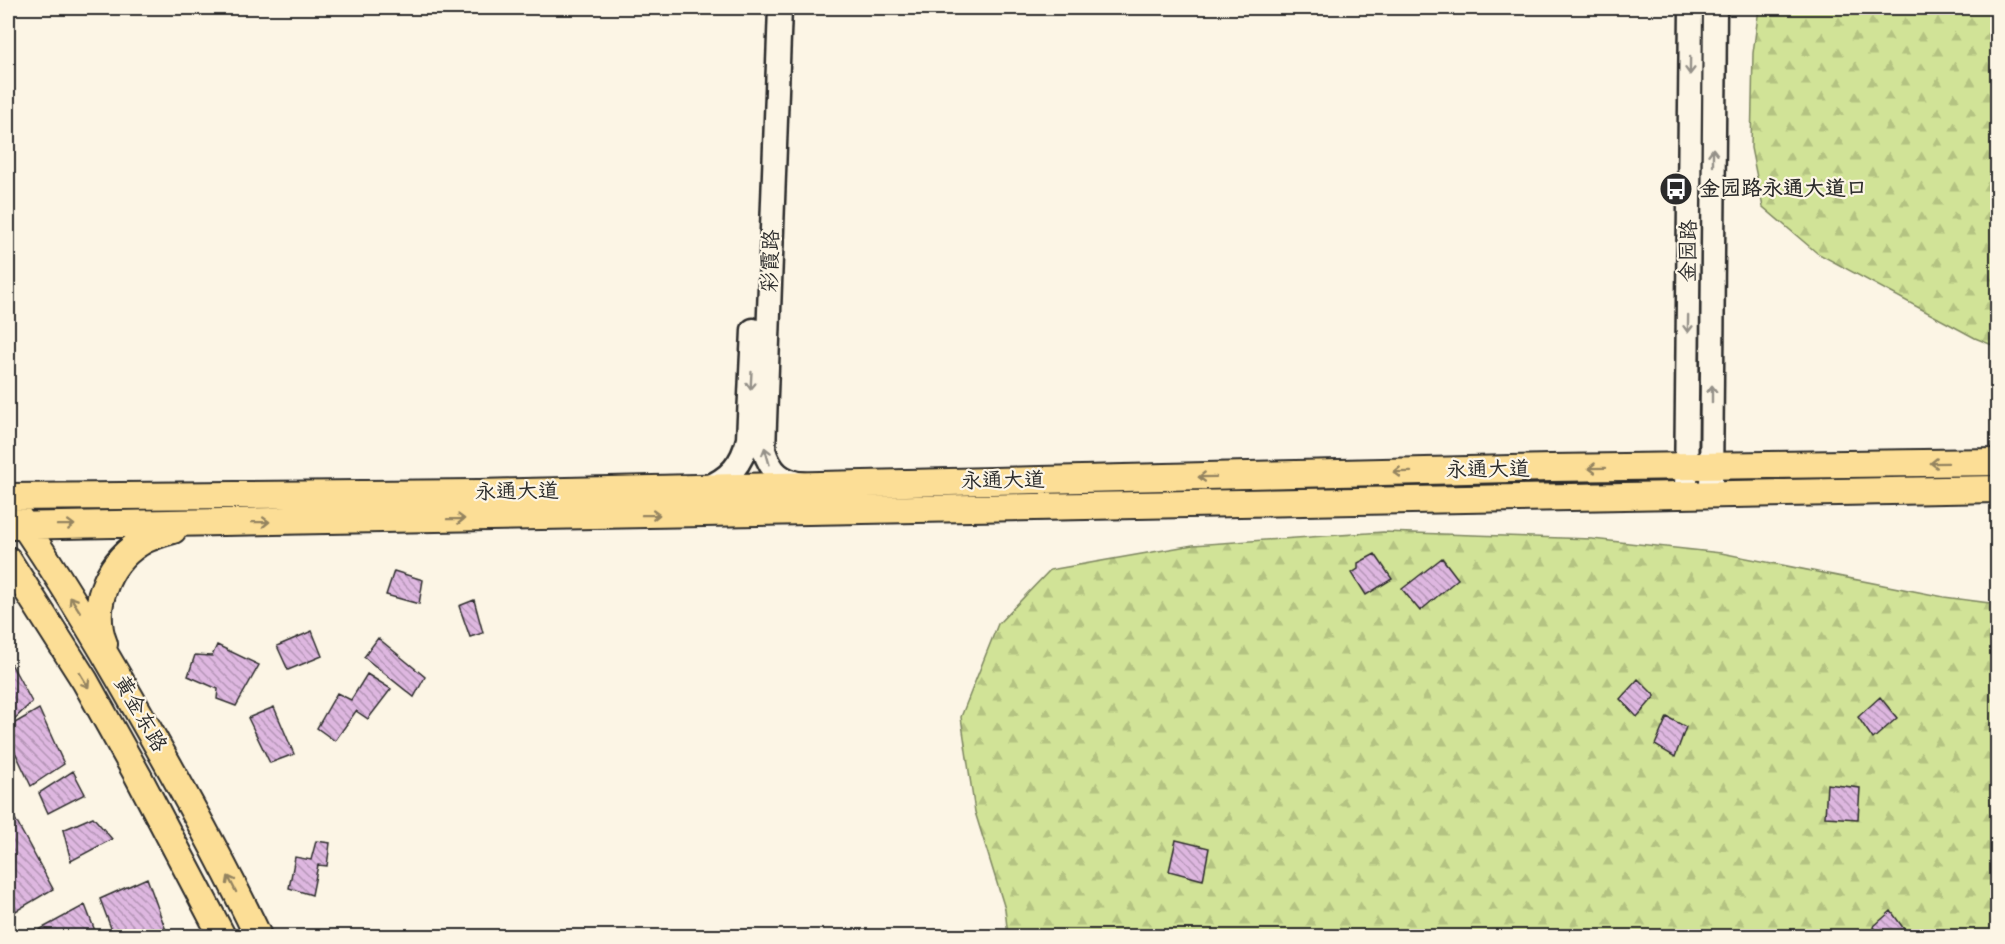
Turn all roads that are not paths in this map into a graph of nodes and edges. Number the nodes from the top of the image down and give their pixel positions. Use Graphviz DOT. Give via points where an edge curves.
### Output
graph roads {
  1 [pos="765,8"];
  2 [pos="780,8"];
  3 [pos="1691,8"];
  4 [pos="1715,8"];
  5 [pos="1711,423"];
  6 [pos="1687,424"];
  7 [pos="1998,462"];
  8 [pos="1699,466"];
  9 [pos="1761,466"];
  10 [pos="1643,467"];
  11 [pos="8,483"];
  12 [pos="811,486"];
  13 [pos="706,488"];
  14 [pos="1998,489"];
  15 [pos="1698,494"];
  16 [pos="55,497"];
  17 [pos="8,499"];
  18 [pos="203,523"];
  19 [pos="16,526"];
  20 [pos="8,560"];
  21 [pos="112,667"];
  22 [pos="222,936"];
  23 [pos="258,936"];
  1 -- 13 [label="main road, 彩霞路, one-way" via="748,439 733,472"];
  12 -- 2 [label="main road, 彩霞路, one-way" via="778,475 764,450"];
  3 -- 6 [label="main road, 金园路, one-way"];
  5 -- 4 [label="main road, 金园路, one-way"];
  5 -- 8 [label="main road, 金园路"];
  5 -- 9 [label="main road" via="1726,451"];
  6 -- 8 [label="main road, 金园路"];
  6 -- 10 [label="main road" via="1669,454"];
  7 -- 9 [label="main road, 永通大道, one-way"];
  8 -- 9 [label="main road, 永通大道"];
  8 -- 10 [label="main road, 永通大道"];
  8 -- 15 [label="main road, 金园路"];
  10 -- 12 [label="main road, 永通大道, one-way"];
  11 -- 16 [label="main road" via="32,494"];
  12 -- 13 [label="main road, 永通大道"];
  13 -- 16 [label="main road, 永通大道"];
  14 -- 15 [label="main road, 永通大道"];
  18 -- 15 [label="main road, 永通大道, one-way"];
  16 -- 17 [label="main road, 永通大道"];
  17 -- 19 [label="main road, 黄金东路"];
  19 -- 18 [label="main road, 永通大道, one-way"];
  18 -- 21 [label="main road" via="140,542 112,570 102,592 99,618"];
  21 -- 19 [label="main road, 黄金东路, one-way"];
  20 -- 22 [label="main road, 黄金东路, one-way" via="96,700"];
  23 -- 21 [label="main road, 黄金东路, one-way" via="172,771"];
}
